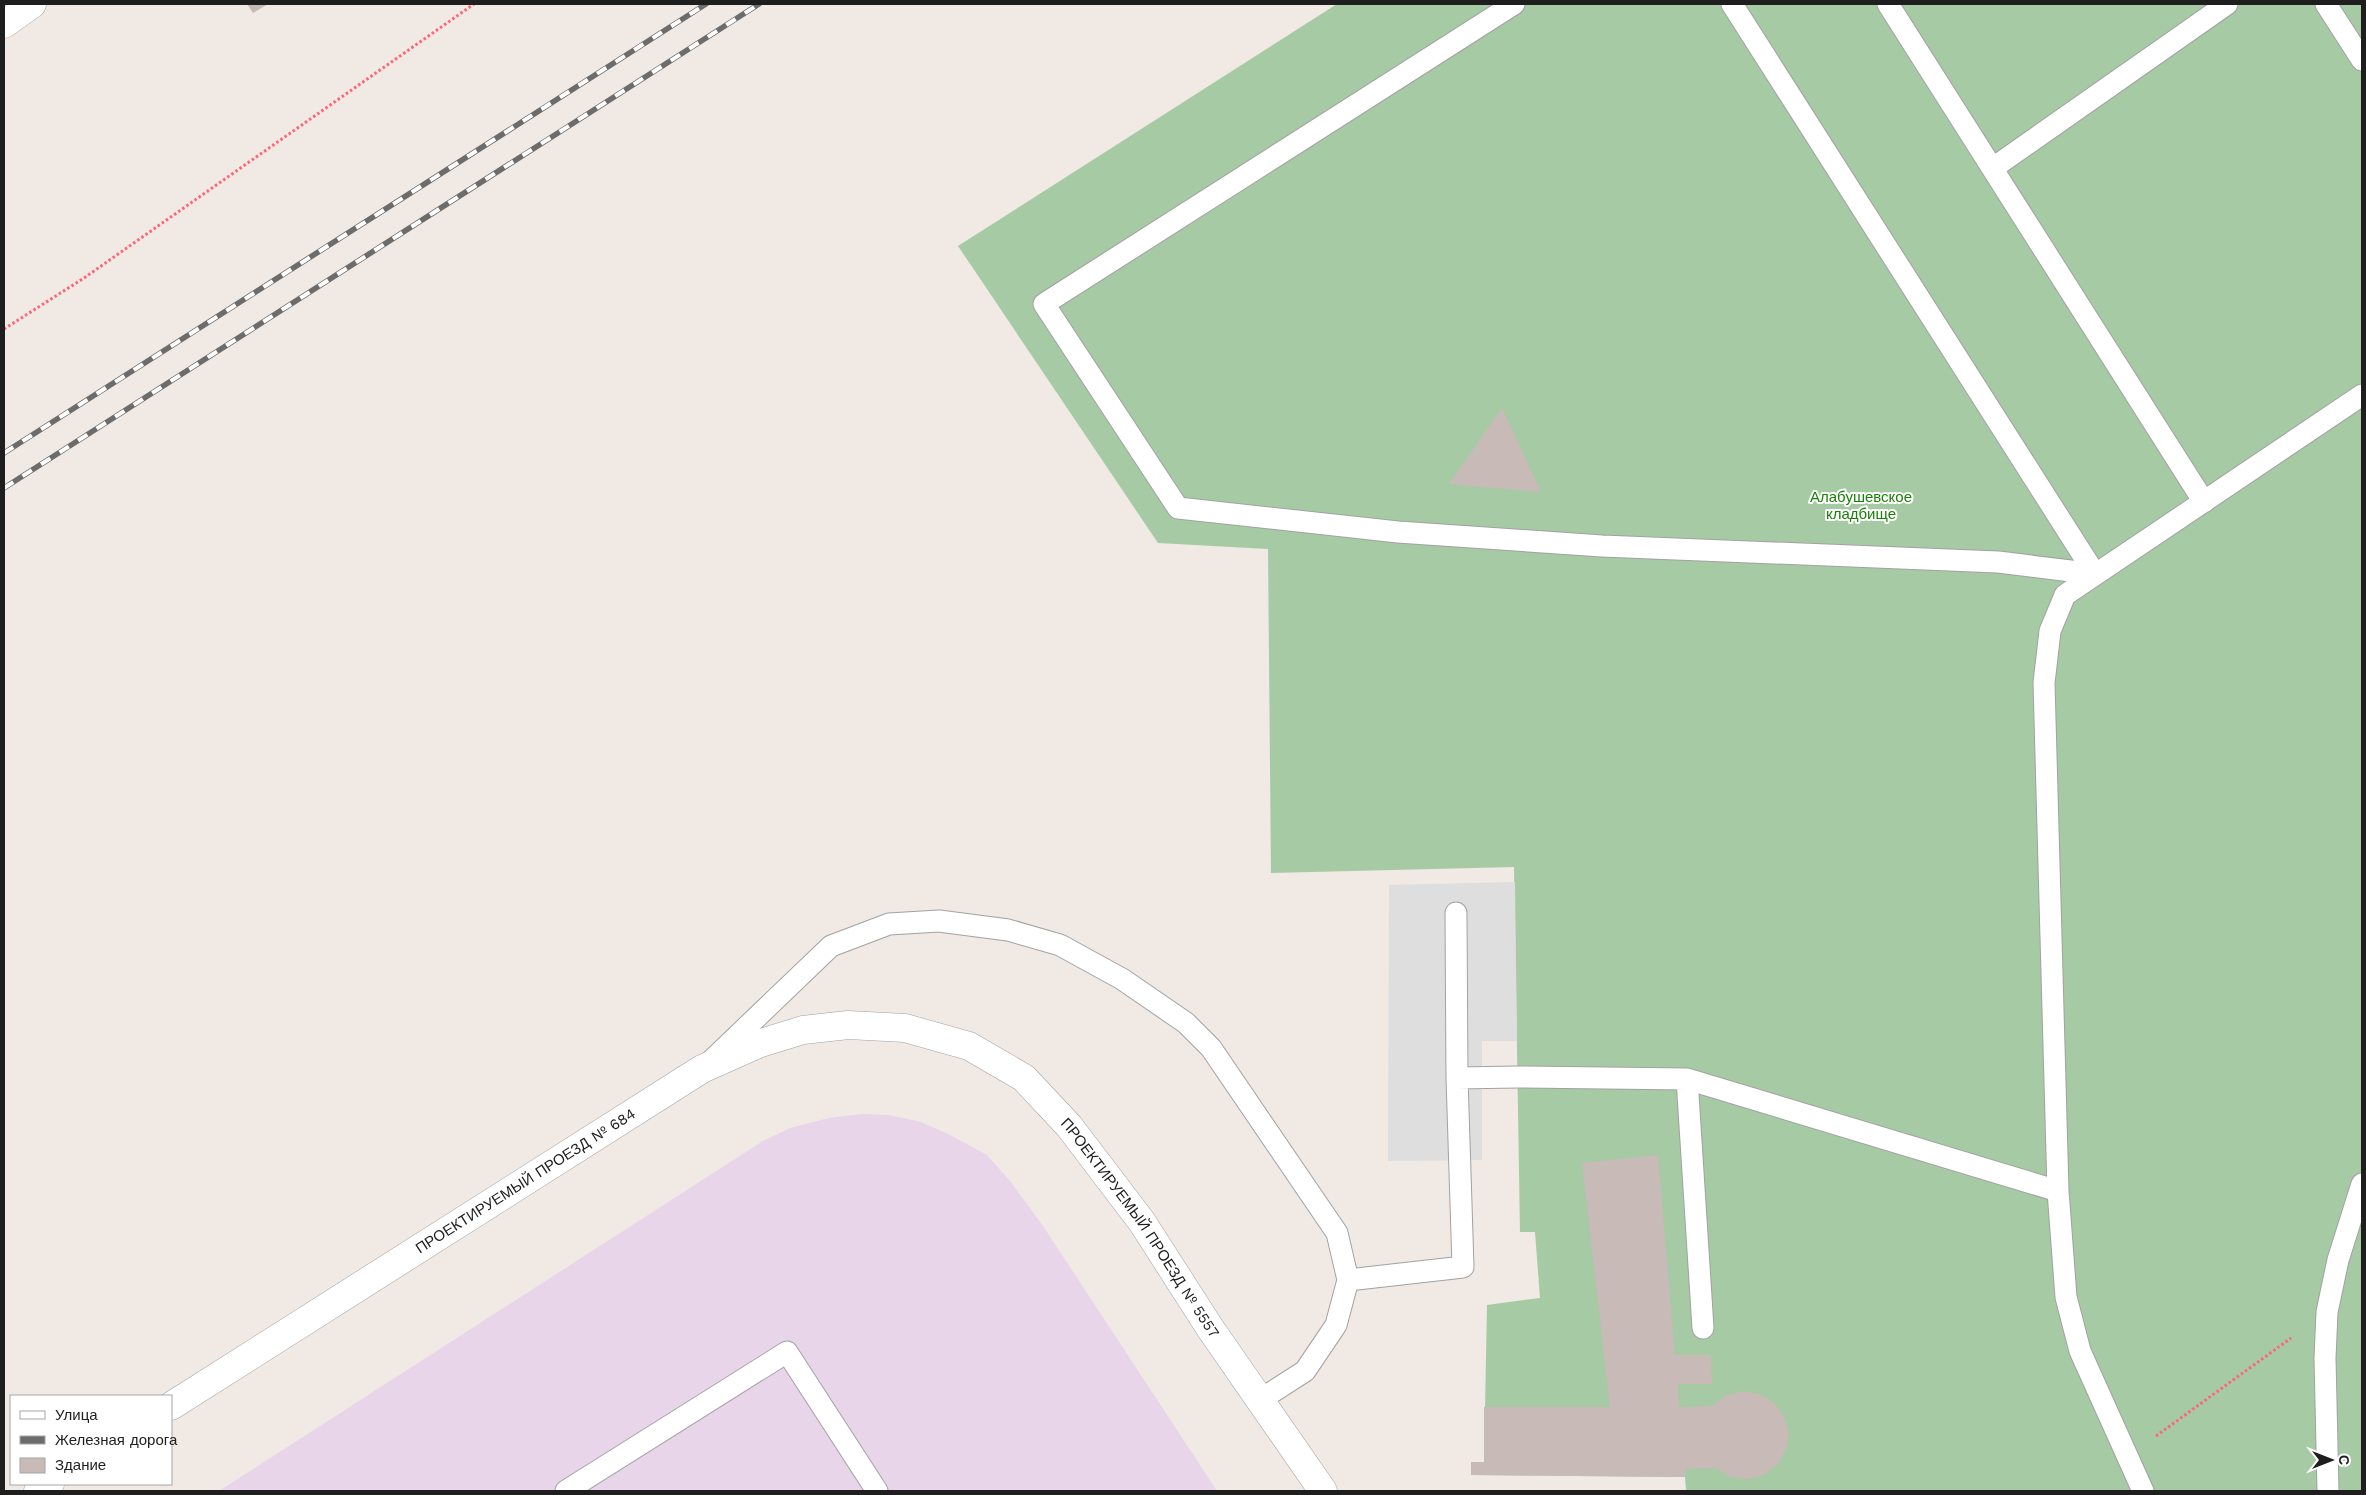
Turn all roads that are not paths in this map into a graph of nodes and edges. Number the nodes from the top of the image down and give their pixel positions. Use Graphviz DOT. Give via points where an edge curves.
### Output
graph roads {
  1 [pos="32,4"];
  2 [pos="1514,4"];
  3 [pos="1732,4"];
  4 [pos="1888,4"];
  5 [pos="2227,4"];
  6 [pos="2326,4"];
  7 [pos="4,24"];
  8 [pos="2362,60"];
  9 [pos="1993,168"];
  10 [pos="2362,395"];
  11 [pos="2204,502"];
  12 [pos="2095,574"];
  13 [pos="1456,913"];
  14 [pos="905,1028"];
  15 [pos="702,1069"];
  16 [pos="1458,1078"];
  17 [pos="1687,1079"];
  18 [pos="2362,1184"];
  19 [pos="2058,1191"];
  20 [pos="1348,1280"];
  21 [pos="1703,1328"];
  22 [pos="1260,1400"];
  23 [pos="172,1405"];
  24 [pos="566,1491"];
  25 [pos="877,1491"];
  26 [pos="1323,1491"];
  27 [pos="2143,1491"];
  28 [pos="2328,1491"];
  1 -- 7 [label="street"];
  2 -- 12 [label="lane" via="1044,304 1178,508 1398,532 1602,546 1998,562"];
  3 -- 12 [label="lane"];
  4 -- 9 [label="lane"];
  5 -- 9 [label="lane"];
  6 -- 8 [label="lane"];
  9 -- 11 [label="lane"];
  10 -- 11 [label="lane"];
  11 -- 12 [label="lane"];
  12 -- 19 [label="lane" via="2065,595 2050,631 2044,684"];
  13 -- 16 [label="lane"];
  14 -- 15 [label="street, ПРОЕКТИРУЕМЫЙ ПРОЕЗД № 684" via="848,1025 803,1030 758,1044"];
  14 -- 22 [label="street, ПРОЕКТИРУЕМЫЙ ПРОЕЗД № 5557" via="969,1046 1024,1078 1069,1126 1142,1222"];
  15 -- 20 [label="lane" via="831,946 888,924 939,921 1008,930 1060,945 1122,979 1186,1023 1211,1048 1337,1233"];
  15 -- 23 [label="street, ПРОЕКТИРУЕМЫЙ ПРОЕЗД № 684"];
  16 -- 17 [label="lane"];
  16 -- 20 [label="lane" via="1463,1267"];
  17 -- 19 [label="lane"];
  17 -- 21 [label="lane"];
  18 -- 28 [label="lane" via="2338,1260 2327,1312"];
  19 -- 27 [label="lane" via="2066,1297 2080,1352"];
  20 -- 22 [label="lane" via="1336,1325 1305,1371"];
  22 -- 26 [label="street, ПРОЕКТИРУЕМЫЙ ПРОЕЗД № 5557"];
  24 -- 25 [label="lane" via="787,1352"];
}
